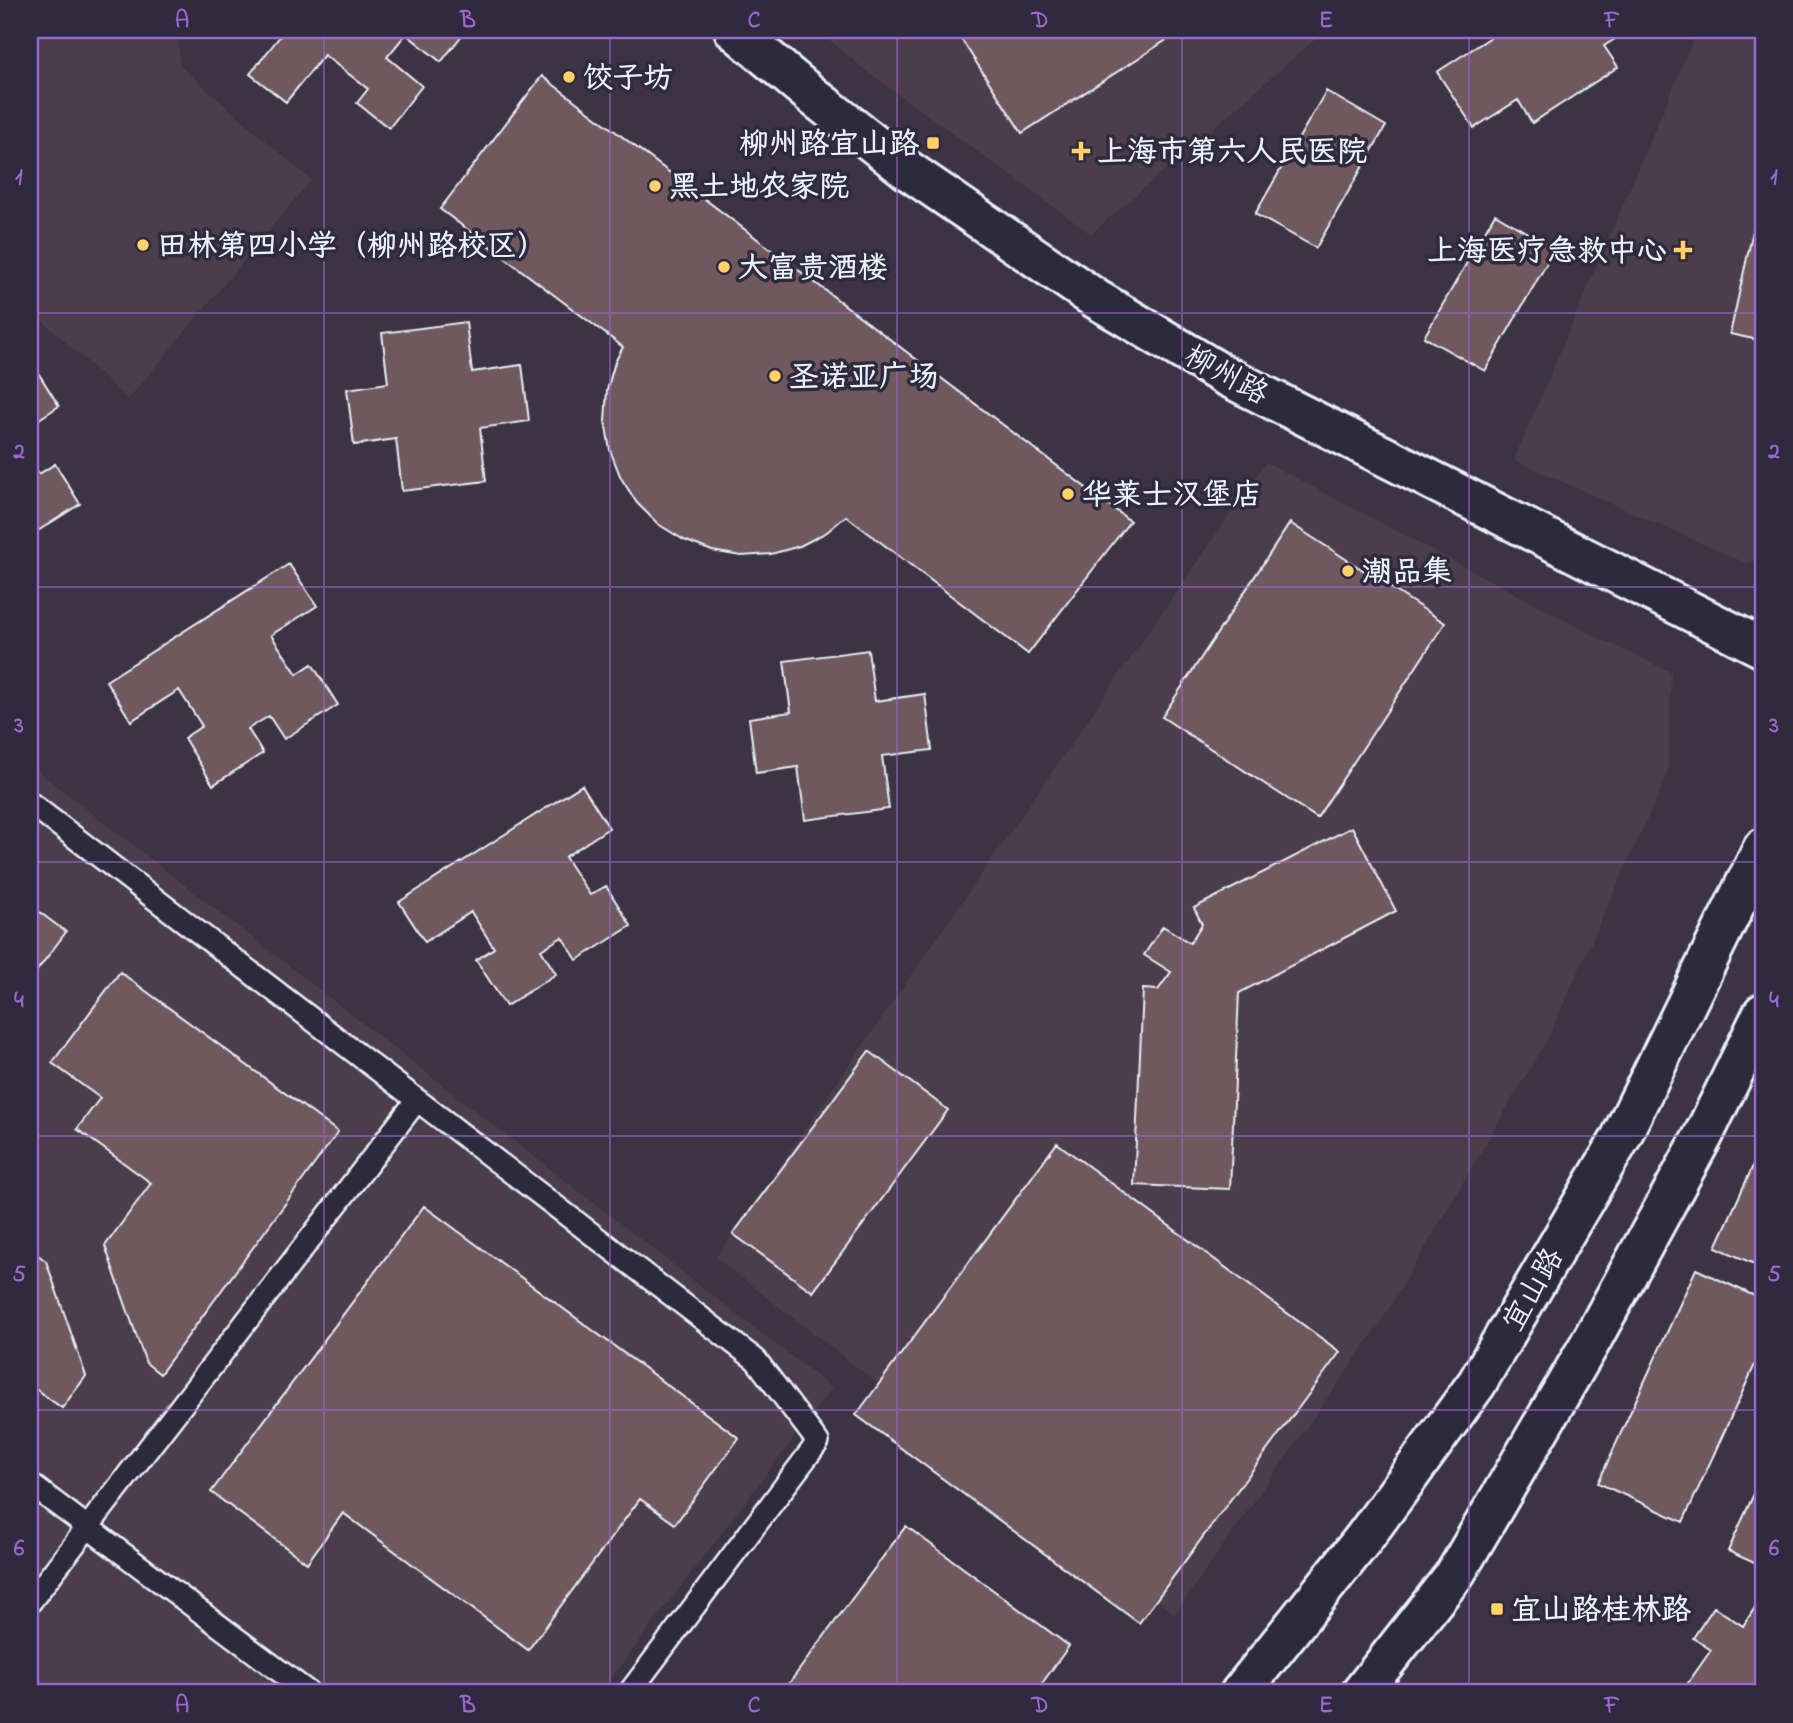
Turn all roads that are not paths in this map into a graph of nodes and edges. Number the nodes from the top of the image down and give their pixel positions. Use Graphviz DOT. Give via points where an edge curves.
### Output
graph roads {
  1 [pos="734,30"];
  2 [pos="1763,648"];
  3 [pos="30,803"];
  4 [pos="1763,848"];
  5 [pos="1763,1013"];
  6 [pos="417,1100"];
  7 [pos="30,1484"];
  8 [pos="87,1528"];
  9 [pos="30,1602"];
  10 [pos="309,1693"];
  11 [pos="629,1693"];
  12 [pos="1240,1693"];
  13 [pos="1361,1693"];
  1 -- 2 [label="main road, 柳州路" via="905,169 1096,299 1224,374"];
  3 -- 6 [label="lane"];
  4 -- 12 [label="main road, 宜山路" via="1620,1139 1477,1383 1364,1538"];
  5 -- 13 [label="main road" via="1703,1136 1595,1334 1455,1574"];
  6 -- 8 [label="lane"];
  6 -- 11 [label="lane" via="756,1360 818,1442"];
  7 -- 8 [label="lane"];
  8 -- 9 [label="lane"];
  8 -- 10 [label="lane"];
}
